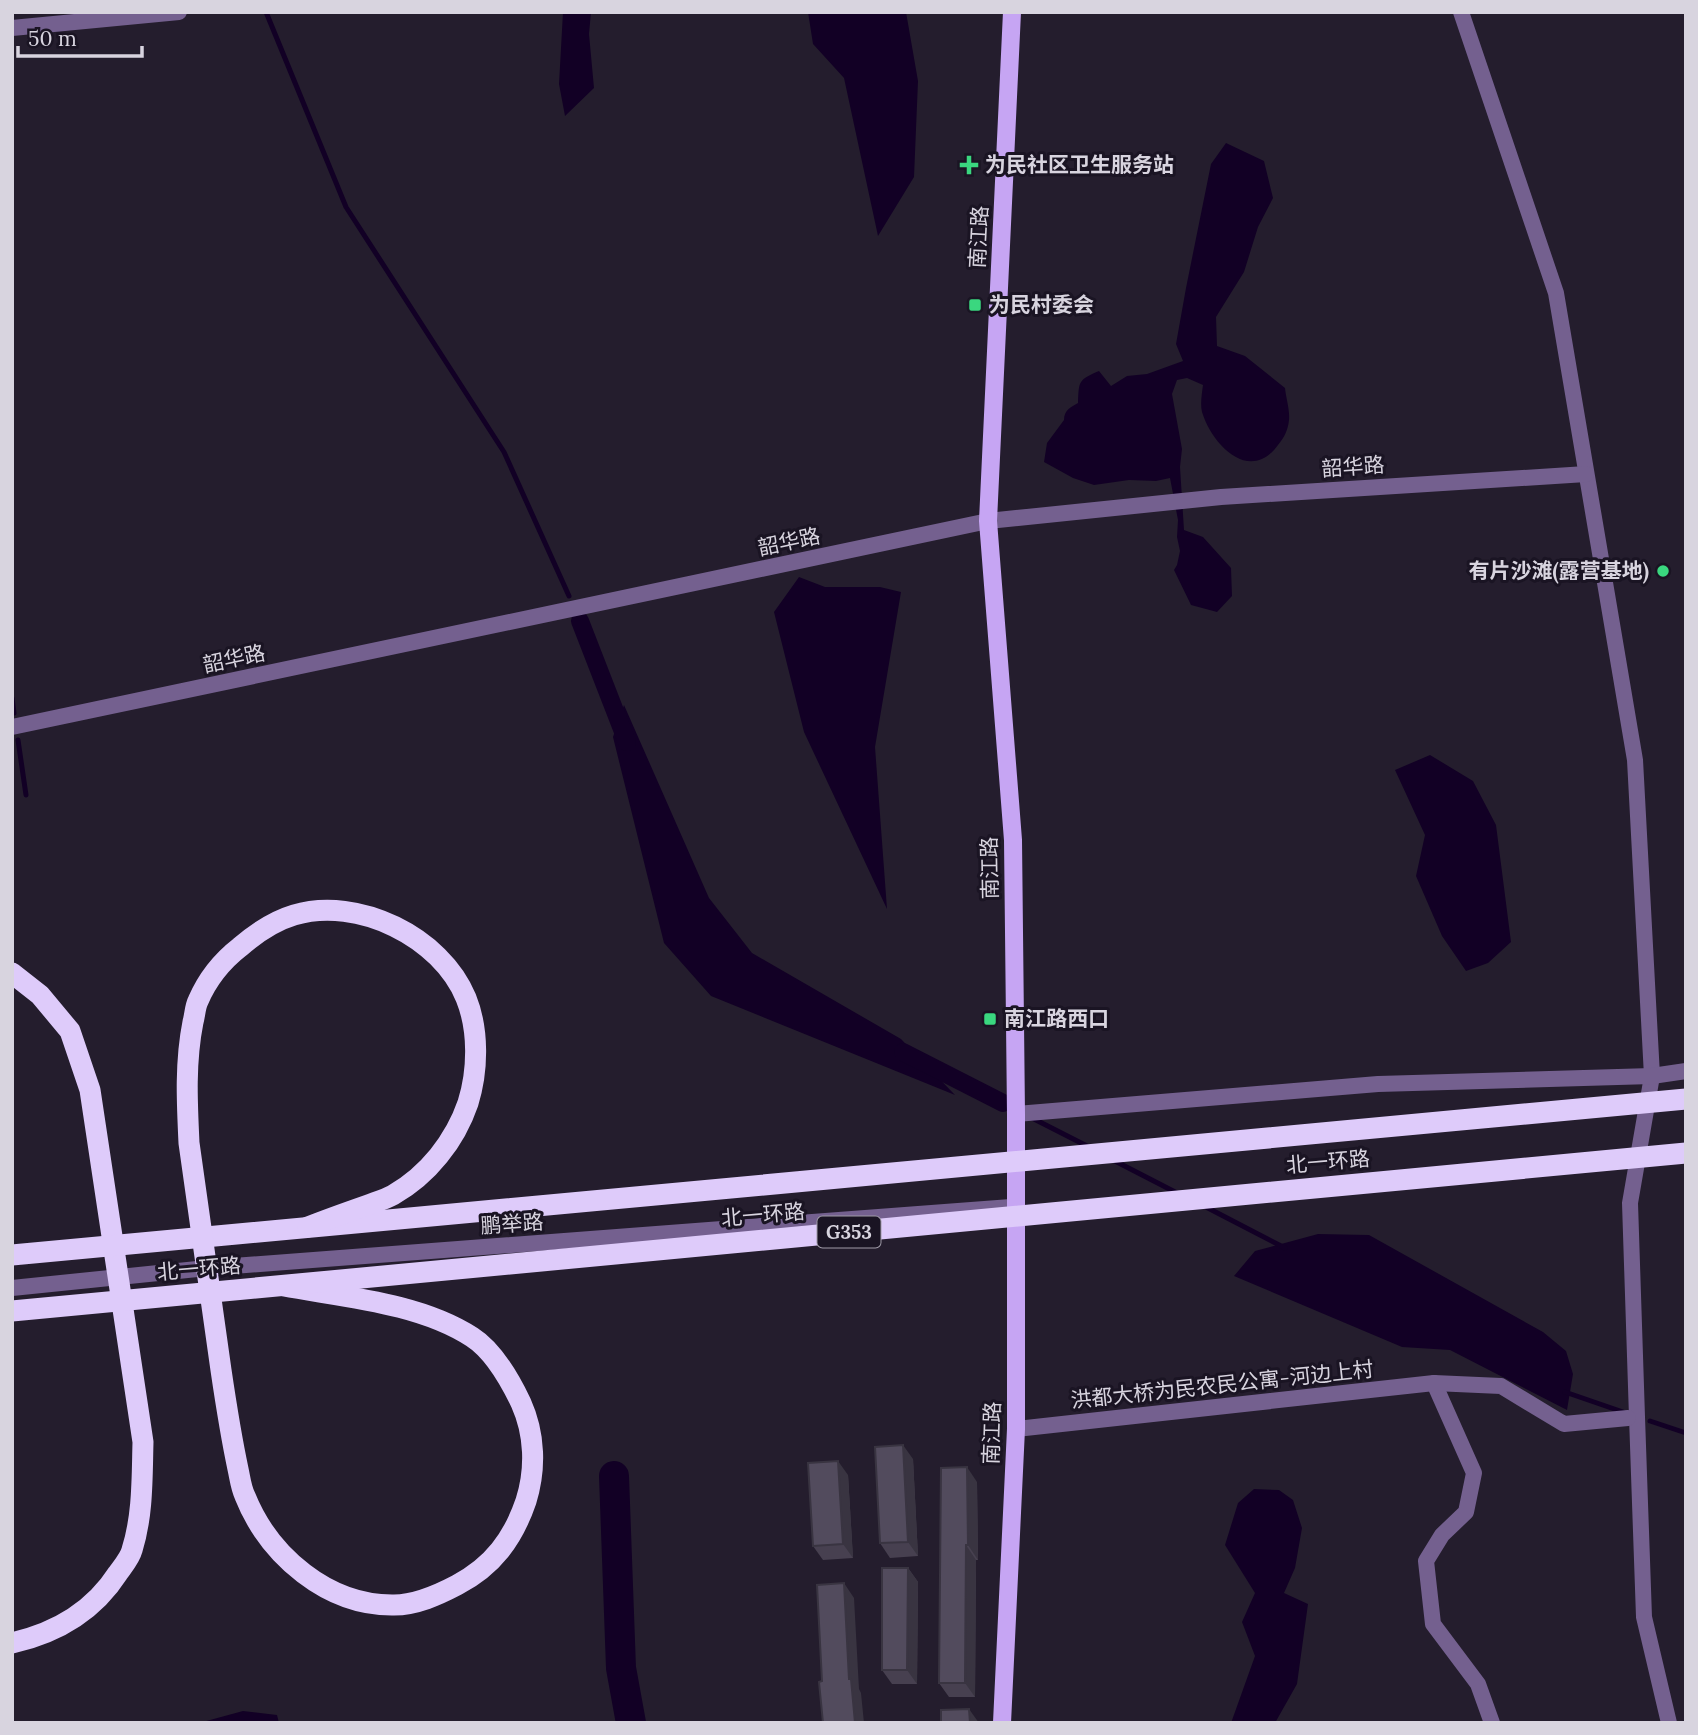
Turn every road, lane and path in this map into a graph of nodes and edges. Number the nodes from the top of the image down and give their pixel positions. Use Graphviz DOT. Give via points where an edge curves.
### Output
graph roads {
  1 [pos="179,12"];
  2 [pos="1012,12"];
  3 [pos="1461,12"];
  4 [pos="12,29"];
  5 [pos="1586,474"];
  6 [pos="988,521"];
  7 [pos="12,727"];
  8 [pos="12,973"];
  9 [pos="1686,1072"];
  10 [pos="1652,1076"];
  11 [pos="1686,1099"];
  12 [pos="1016,1114"];
  13 [pos="1686,1153"];
  14 [pos="1016,1206"];
  15 [pos="309,1227"];
  16 [pos="12,1255"];
  17 [pos="207,1268"];
  18 [pos="117,1277"];
  19 [pos="284,1286"];
  20 [pos="12,1288"];
  21 [pos="12,1311"];
  22 [pos="1434,1383"];
  23 [pos="1628,1418"];
  24 [pos="1016,1429"];
  25 [pos="12,1643"];
  26 [pos="1002,1723"];
  27 [pos="1492,1723"];
  28 [pos="1669,1723"];
  1 -- 4 [label="street"];
  2 -- 6 [label="main road, 南江路"];
  3 -- 5 [label="street" via="1556,293"];
  5 -- 6 [label="street, 韶华路" via="1221,497"];
  5 -- 10 [label="street" via="1635,760"];
  6 -- 7 [label="street, 韶华路"];
  6 -- 12 [label="main road, 南江路" via="1013,840"];
  8 -- 18 [label="highway" via="40,995 70,1031 83,1065"];
  9 -- 10 [label="street"];
  10 -- 12 [label="street" via="1378,1084"];
  10 -- 28 [label="street" via="1630,1203 1644,1616"];
  11 -- 15 [label="highway, 北一环路"];
  12 -- 14 [label="main road, 南江路"];
  13 -- 19 [label="highway, 北一环路 / G353"];
  14 -- 17 [label="street, 鹏举路"];
  14 -- 24 [label="main road, 南江路"];
  15 -- 16 [label="highway, 北一环路"];
  15 -- 17 [label="highway" via="393,1195 433,1163 460,1126 473,1087 476,1057 466,997 437,956 414,935 375,918 334,911 295,915 255,934 222,962 198,1002 188,1049 187,1099"];
  17 -- 18 [label="street, 鹏举路"];
  17 -- 19 [label="highway" via="244,1496 290,1564 329,1590 361,1601 395,1605 435,1597 474,1576 517,1527 530,1488 533,1454 529,1421 498,1363 474,1338 442,1321"];
  18 -- 20 [label="street, 鹏举路"];
  18 -- 25 [label="highway" via="143,1442 142,1498 132,1553 107,1591 76,1617 41,1636"];
  19 -- 21 [label="highway, 北一环路 / G353"];
  22 -- 23 [label="street, 洪都大桥为民农民公寓-河边上村" via="1501,1386 1564,1424"];
  22 -- 24 [label="street, 洪都大桥为民农民公寓-河边上村"];
  22 -- 27 [label="street" via="1474,1472 1466,1512 1442,1535 1426,1561 1433,1624 1478,1684"];
  24 -- 26 [label="main road, 南江路"];
}
